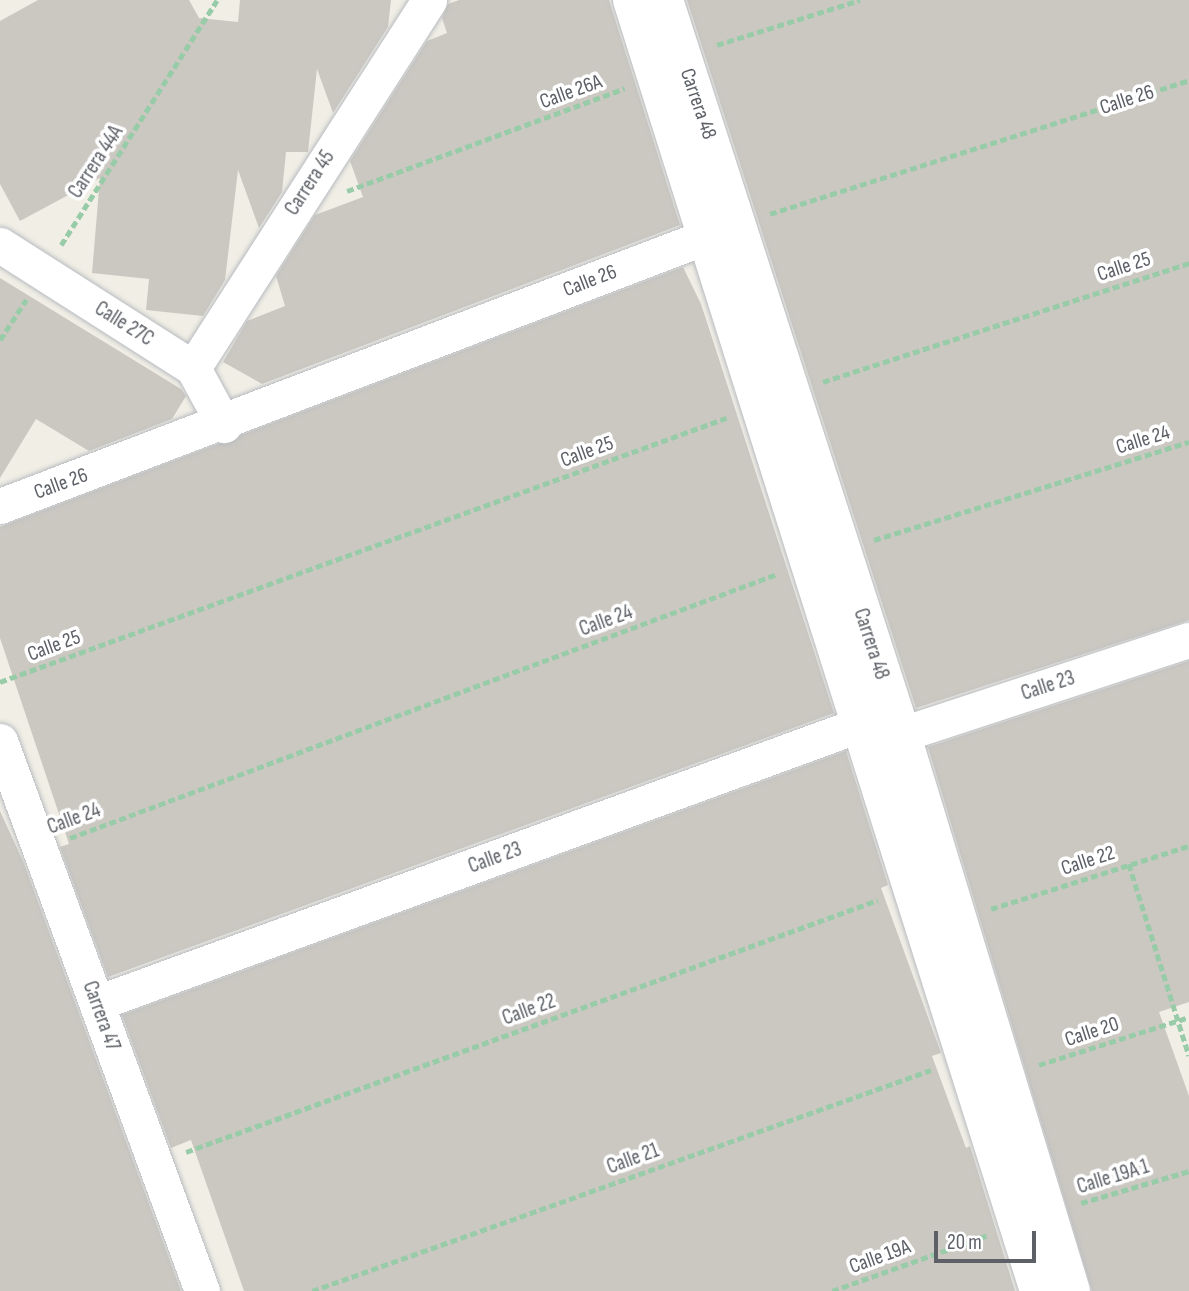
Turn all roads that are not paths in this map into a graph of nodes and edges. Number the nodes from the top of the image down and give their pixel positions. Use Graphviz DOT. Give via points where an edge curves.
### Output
graph roads {
  1 [pos="429,0"];
  2 [pos="632,0"];
  3 [pos="664,0"];
  4 [pos="668,67"];
  5 [pos="724,229"];
  6 [pos="0,245"];
  7 [pos="193,368"];
  8 [pos="224,425"];
  9 [pos="0,506"];
  10 [pos="1189,640"];
  11 [pos="881,729"];
  12 [pos="0,741"];
  13 [pos="97,1003"];
  14 [pos="1032,1219"];
  15 [pos="202,1291"];
  16 [pos="1039,1291"];
  17 [pos="1072,1291"];
  1 -- 7 [label="street, Carrera 45"];
  2 -- 4 [label="street, Carrera 48"];
  3 -- 4 [label="street, Carrera 48"];
  4 -- 5 [label="street, Carrera 48"];
  5 -- 8 [label="street, Calle 26"];
  5 -- 11 [label="street, Carrera 48"];
  6 -- 7 [label="street, Calle 27C"];
  7 -- 8 [label="street, Calle 27C"];
  8 -- 9 [label="street, Calle 26"];
  10 -- 11 [label="street, Calle 23"];
  11 -- 13 [label="street, Calle 23"];
  11 -- 14 [label="street, Carrera 48" via="957,920 1004,1076"];
  11 -- 14 [label="street, Carrera 48" via="914,888 965,1058"];
  12 -- 13 [label="street, Carrera 47"];
  13 -- 15 [label="street, Carrera 47"];
  14 -- 16 [label="street, Carrera 48"];
  14 -- 17 [label="street, Carrera 48"];
}
